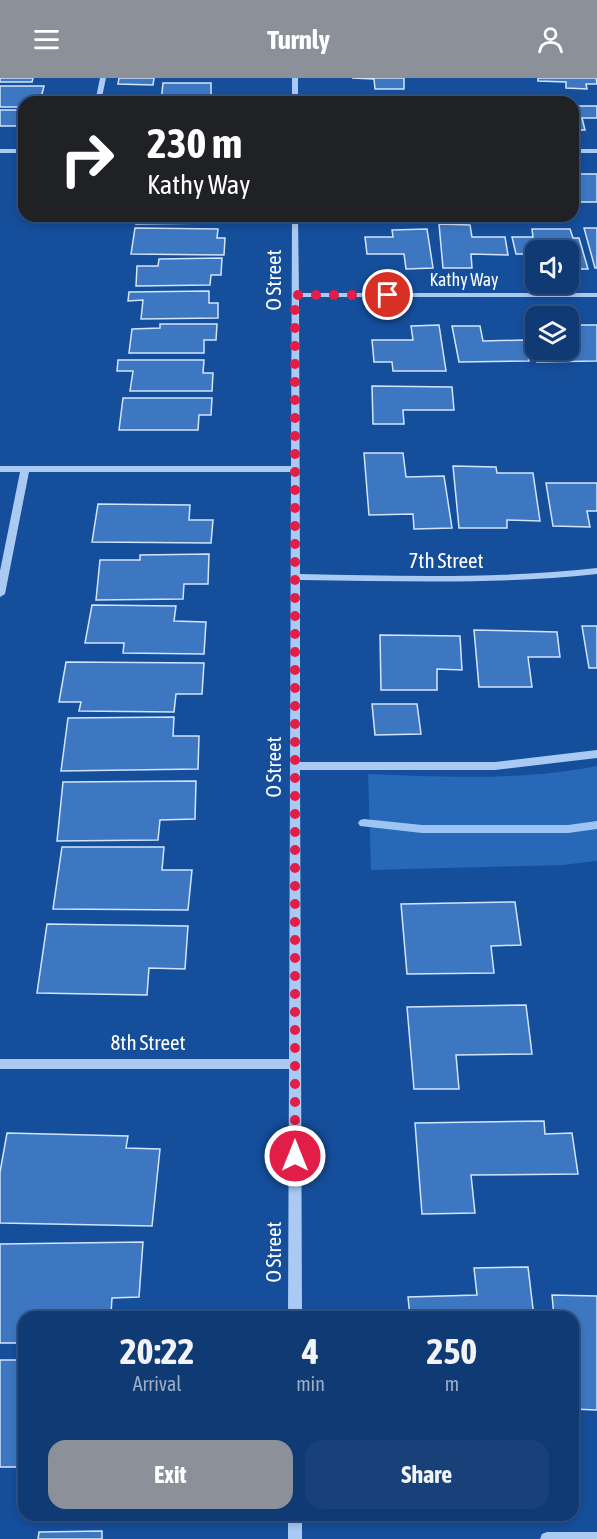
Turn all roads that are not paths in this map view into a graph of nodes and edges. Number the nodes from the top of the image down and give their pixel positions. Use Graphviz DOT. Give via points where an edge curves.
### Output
graph roads {
  1 [pos="103,78"];
  2 [pos="295,78"];
  3 [pos="99,96"];
  4 [pos="295,96"];
  5 [pos="0,151"];
  6 [pos="18,151"];
  7 [pos="579,151"];
  8 [pos="597,151"];
  9 [pos="295,222"];
  10 [pos="295,295"];
  11 [pos="597,295"];
  12 [pos="0,469"];
  13 [pos="25,469"];
  14 [pos="295,469"];
  15 [pos="597,571"];
  16 [pos="295,577"];
  17 [pos="0,594"];
  18 [pos="597,754"];
  19 [pos="295,766"];
  20 [pos="0,1064"];
  21 [pos="295,1064"];
  22 [pos="295,1311"];
  23 [pos="295,1521"];
  24 [pos="295,1539"];
  25 [pos="547,1539"];
  26 [pos="597,1539"];
  1 -- 3 [label="street"];
  2 -- 4 [label="street"];
  5 -- 6 [label="street"];
  7 -- 8 [label="street"];
  9 -- 10 [label="street, O Street"];
  10 -- 11 [label="street, Kathy Way"];
  10 -- 14 [label="street, O Street"];
  12 -- 13 [label="street"];
  13 -- 14 [label="street"];
  13 -- 17 [label="street"];
  14 -- 16 [label="street, O Street"];
  15 -- 16 [label="street, 7th Street" via="488,579"];
  16 -- 19 [label="street, O Street"];
  18 -- 19 [label="street" via="495,766"];
  19 -- 21 [label="street, O Street"];
  20 -- 21 [label="street, 8th Street"];
  21 -- 22 [label="street, O Street"];
  23 -- 24 [label="street"];
  25 -- 26 [label="street"];
}
